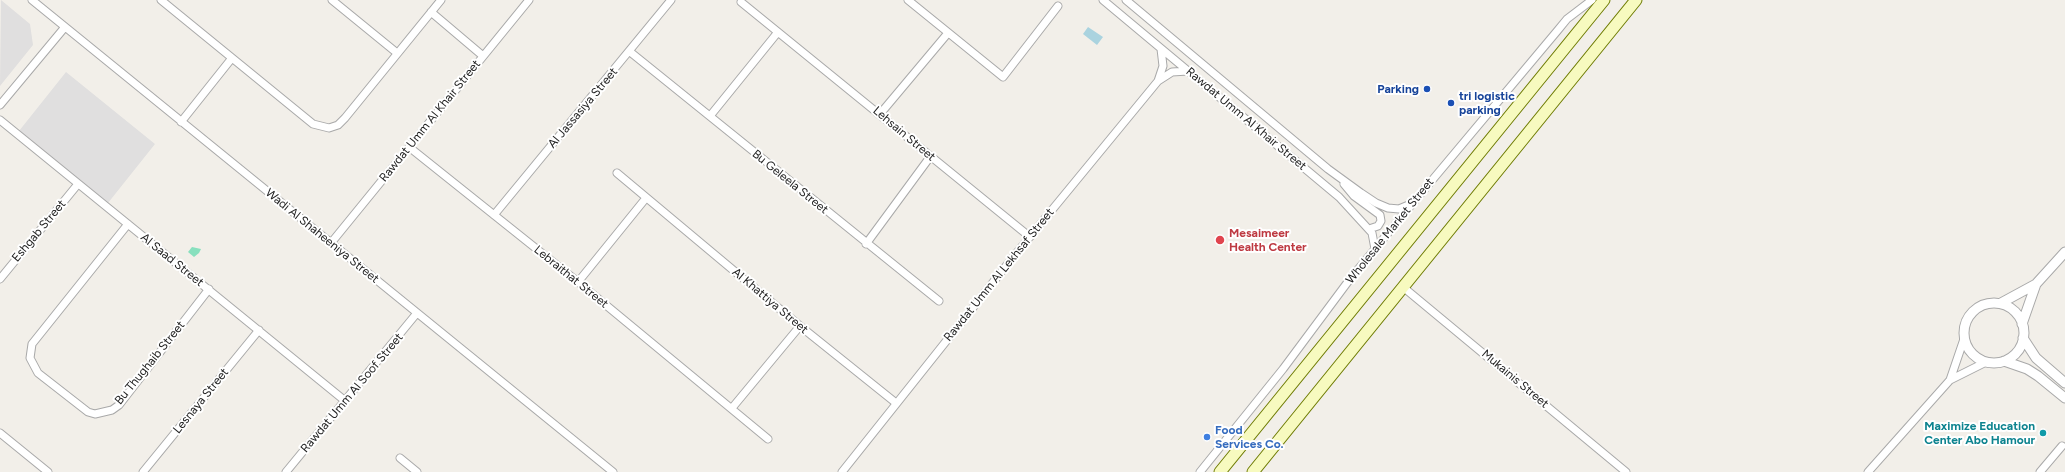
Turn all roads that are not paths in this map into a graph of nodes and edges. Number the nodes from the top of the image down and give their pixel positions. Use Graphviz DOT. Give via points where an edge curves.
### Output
graph roads {
  1 [pos="32,0"];
  2 [pos="161,0"];
  3 [pos="332,0"];
  4 [pos="441,0"];
  5 [pos="529,0"];
  6 [pos="671,0"];
  7 [pos="908,0"];
  8 [pos="1103,0"];
  9 [pos="1126,0"];
  10 [pos="1592,0"];
  11 [pos="1604,0"];
  12 [pos="1636,0"];
  13 [pos="741,2"];
  14 [pos="1058,6"];
  15 [pos="430,12"];
  16 [pos="64,27"];
  17 [pos="778,32"];
  18 [pos="948,33"];
  19 [pos="1161,50"];
  20 [pos="630,51"];
  21 [pos="397,54"];
  22 [pos="483,56"];
  23 [pos="232,58"];
  24 [pos="1188,71"];
  25 [pos="1158,81"];
  26 [pos="0,105"];
  27 [pos="880,114"];
  28 [pos="710,116"];
  29 [pos="0,120"];
  30 [pos="181,122"];
  31 [pos="409,146"];
  32 [pos="930,157"];
  33 [pos="617,173"];
  34 [pos="1342,179"];
  35 [pos="78,184"];
  36 [pos="646,198"];
  37 [pos="1413,203"];
  38 [pos="494,215"];
  39 [pos="128,224"];
  40 [pos="1369,230"];
  41 [pos="1030,237"];
  42 [pos="331,243"];
  43 [pos="866,244"];
  44 [pos="1375,249"];
  45 [pos="2065,252"];
  46 [pos="0,279"];
  47 [pos="578,282"];
  48 [pos="2036,284"];
  49 [pos="1403,287"];
  50 [pos="209,289"];
  51 [pos="939,301"];
  52 [pos="2001,303"];
  53 [pos="417,313"];
  54 [pos="2022,324"];
  55 [pos="800,326"];
  56 [pos="259,330"];
  57 [pos="2023,338"];
  58 [pos="1964,339"];
  59 [pos="2004,361"];
  60 [pos="1986,362"];
  61 [pos="1950,380"];
  62 [pos="2065,383"];
  63 [pos="2065,398"];
  64 [pos="344,400"];
  65 [pos="896,403"];
  66 [pos="732,408"];
  67 [pos="0,433"];
  68 [pos="768,439"];
  69 [pos="2062,446"];
  70 [pos="400,458"];
  71 [pos="1870,469"];
  72 [pos="48,472"];
  73 [pos="143,472"];
  74 [pos="286,472"];
  75 [pos="417,472"];
  76 [pos="613,472"];
  77 [pos="842,472"];
  78 [pos="1200,472"];
  79 [pos="1220,472"];
  80 [pos="1253,472"];
  81 [pos="1626,472"];
  82 [pos="1879,472"];
  83 [pos="2040,472"];
  1 -- 16 [label="street, Wadi Al Shaheeniya Street"];
  2 -- 23 [label="street"];
  3 -- 21 [label="street"];
  4 -- 15 [label="street"];
  5 -- 22 [label="street, Rawdat Umm Al Khair Street"];
  6 -- 20 [label="street, Al Jassasiya Street"];
  7 -- 18 [label="street"];
  8 -- 19 [label="street, Rawdat Umm Al Khair Street"];
  9 -- 34 [label="street, Rawdat Umm Al Khair Street"];
  10 -- 37 [label="street, Wholesale Market Street" via="1567,19"];
  11 -- 79 [label="main road, Wholesale Market Street"];
  12 -- 49 [label="main road"];
  13 -- 17 [label="street, Lehsain Street"];
  14 -- 18 [label="street" via="1003,77"];
  15 -- 21 [label="street"];
  15 -- 22 [label="street"];
  16 -- 26 [label="street"];
  16 -- 30 [label="street, Wadi Al Shaheeniya Street"];
  17 -- 27 [label="street, Lehsain Street"];
  17 -- 28 [label="street"];
  18 -- 27 [label="street"];
  19 -- 24 [label="street, Rawdat Umm Al Khair Street"];
  19 -- 25 [label="street, Rawdat Umm Al Lekhsaf Street" via="1163,66"];
  20 -- 28 [label="street, Bu Geleela Street"];
  20 -- 38 [label="street, Al Jassasiya Street"];
  21 -- 23 [label="street" via="345,118 338,125 329,128 313,124"];
  22 -- 31 [label="street, Rawdat Umm Al Khair Street"];
  23 -- 30 [label="street"];
  24 -- 25 [label="street, Rawdat Umm Al Lekhsaf Street" via="1172,72"];
  24 -- 40 [label="street, Rawdat Umm Al Khair Street" via="1329,188"];
  25 -- 41 [label="street, Rawdat Umm Al Lekhsaf Street"];
  27 -- 32 [label="street, Lehsain Street"];
  28 -- 43 [label="street, Bu Geleela Street"];
  29 -- 35 [label="street, Al Saad Street"];
  30 -- 42 [label="street, Wadi Al Shaheeniya Street"];
  31 -- 38 [label="street, Lebraithat Street"];
  31 -- 42 [label="street, Rawdat Umm Al Khair Street"];
  32 -- 41 [label="street, Lehsain Street"];
  32 -- 43 [label="street"];
  33 -- 36 [label="street, Al Khattiya Street"];
  34 -- 37 [label="street, Rawdat Umm Al Khair Street" via="1384,206 1398,208"];
  34 -- 40 [label="street" via="1354,196 1380,215 1381,221 1378,226"];
  35 -- 39 [label="street, Al Saad Street"];
  35 -- 46 [label="street, Eshgab Street"];
  36 -- 47 [label="street"];
  36 -- 55 [label="street, Al Khattiya Street"];
  37 -- 44 [label="street, Wholesale Market Street"];
  38 -- 47 [label="street, Lebraithat Street"];
  39 -- 50 [label="street, Al Saad Street"];
  39 -- 50 [label="street, Bu Thughaib Street" via="32,344 30,358 38,373 88,412 103,413 112,410 119,405"];
  40 -- 44 [label="street, Rawdat Umm Al Khair Street" via="1374,238"];
  41 -- 65 [label="street, Rawdat Umm Al Lekhsaf Street"];
  42 -- 53 [label="street, Wadi Al Shaheeniya Street"];
  43 -- 51 [label="street, Bu Geleela Street"];
  44 -- 78 [label="street, Wholesale Market Street" via="1283,370"];
  45 -- 48 [label="street"];
  47 -- 66 [label="street, Lebraithat Street"];
  48 -- 52 [label="street"];
  48 -- 54 [label="street"];
  49 -- 80 [label="main road"];
  49 -- 81 [label="street, Mukainis Street"];
  50 -- 56 [label="street, Al Saad Street"];
  52 -- 54 [label="street" via="2014,311"];
  52 -- 58 [label="street" via="1981,305 1972,311 1965,324"];
  53 -- 64 [label="street, Rawdat Umm Al Soof Street"];
  53 -- 76 [label="street, Wadi Al Shaheeniya Street"];
  54 -- 57 [label="street"];
  55 -- 65 [label="street, Al Khattiya Street"];
  55 -- 66 [label="street"];
  56 -- 64 [label="street, Al Saad Street"];
  56 -- 73 [label="street, Lesnaya Street"];
  57 -- 59 [label="street" via="2020,348"];
  57 -- 62 [label="street" via="2036,358"];
  58 -- 60 [label="street" via="1972,354"];
  58 -- 61 [label="street"];
  59 -- 60 [label="street"];
  59 -- 63 [label="street" via="2038,376"];
  60 -- 61 [label="street"];
  61 -- 71 [label="street"];
  64 -- 74 [label="street, Rawdat Umm Al Soof Street"];
  65 -- 77 [label="street, Rawdat Umm Al Lekhsaf Street"];
  66 -- 68 [label="street, Lebraithat Street"];
  67 -- 72 [label="street"];
  69 -- 83 [label="street"];
  70 -- 75 [label="street"];
  71 -- 82 [label="street"];
}
